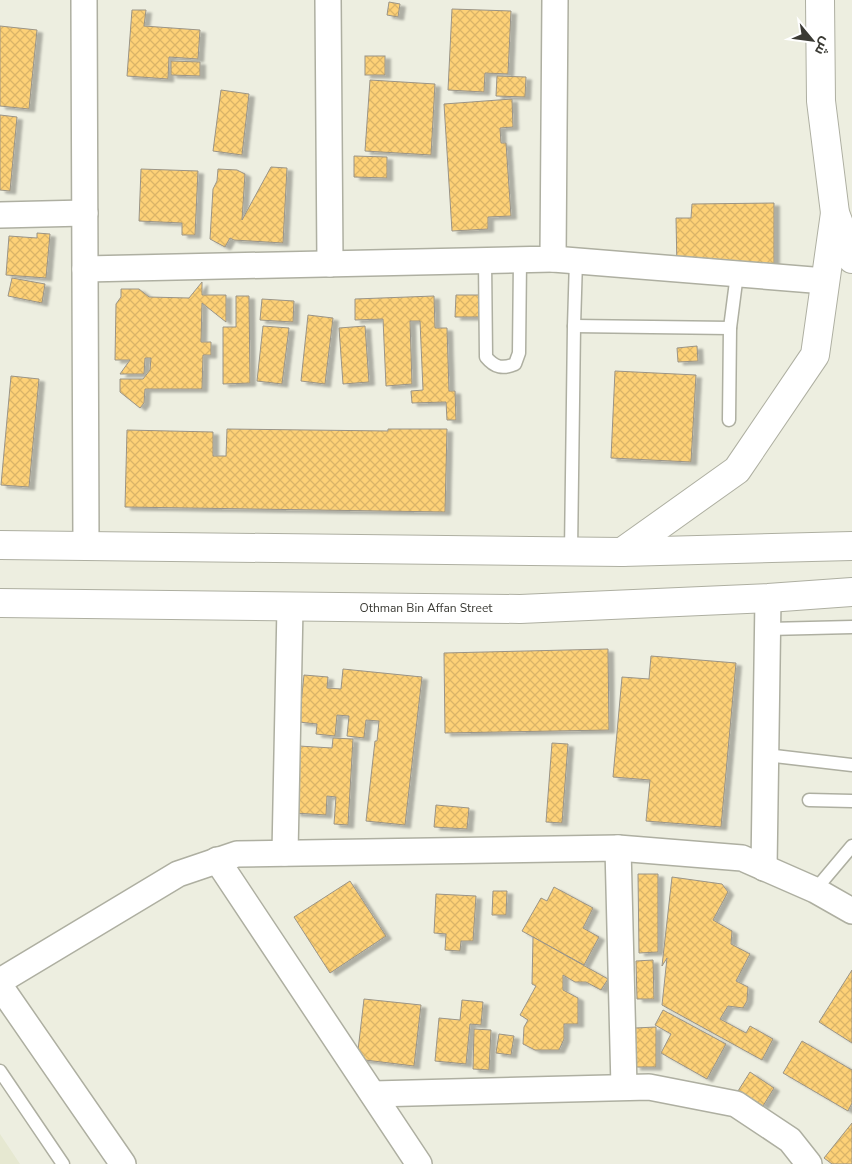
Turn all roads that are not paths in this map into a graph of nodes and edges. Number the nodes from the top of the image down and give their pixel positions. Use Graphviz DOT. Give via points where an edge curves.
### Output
graph roads {
  1 [pos="84,0"];
  2 [pos="328,0"];
  3 [pos="555,0"];
  4 [pos="820,0"];
  5 [pos="85,213"];
  6 [pos="834,213"];
  7 [pos="0,215"];
  8 [pos="852,259"];
  9 [pos="485,260"];
  10 [pos="520,260"];
  11 [pos="565,260"];
  12 [pos="330,264"];
  13 [pos="85,270"];
  14 [pos="737,274"];
  15 [pos="825,281"];
  16 [pos="574,326"];
  17 [pos="730,328"];
  18 [pos="729,420"];
  19 [pos="2,542"];
  20 [pos="86,546"];
  21 [pos="852,546"];
  22 [pos="571,552"];
  23 [pos="622,552"];
  24 [pos="852,592"];
  25 [pos="768,598"];
  26 [pos="0,604"];
  27 [pos="290,607"];
  28 [pos="852,627"];
  29 [pos="768,629"];
  30 [pos="766,755"];
  31 [pos="852,765"];
  32 [pos="809,800"];
  33 [pos="852,801"];
  34 [pos="852,846"];
  35 [pos="618,848"];
  36 [pos="285,853"];
  37 [pos="217,860"];
  38 [pos="764,868"];
  39 [pos="815,890"];
  40 [pos="852,911"];
  41 [pos="0,981"];
  42 [pos="0,986"];
  43 [pos="0,1071"];
  44 [pos="624,1087"];
  45 [pos="373,1094"];
  46 [pos="63,1164"];
  47 [pos="123,1164"];
  48 [pos="419,1164"];
  49 [pos="809,1164"];
  1 -- 5 [label="street"];
  2 -- 12 [label="street"];
  3 -- 11 [label="street"];
  4 -- 6 [label="main road" via="820,101"];
  5 -- 7 [label="street"];
  5 -- 13 [label="street"];
  6 -- 8 [label="main road"];
  6 -- 15 [label="main road"];
  9 -- 10 [label="street"];
  9 -- 10 [label="lane" via="486,357 493,365 505,368 515,364 519,353"];
  9 -- 12 [label="street"];
  10 -- 11 [label="street"];
  11 -- 14 [label="street"];
  11 -- 16 [label="lane"];
  12 -- 13 [label="street"];
  13 -- 20 [label="street"];
  14 -- 15 [label="street"];
  14 -- 17 [label="lane"];
  15 -- 23 [label="main road" via="815,355 737,470"];
  16 -- 17 [label="lane"];
  16 -- 22 [label="lane"];
  17 -- 18 [label="lane"];
  19 -- 20 [label="main road"];
  20 -- 22 [label="main road"];
  21 -- 23 [label="main road"];
  22 -- 23 [label="main road"];
  24 -- 25 [label="main road, Othman Bin Affan Street"];
  25 -- 27 [label="main road, Othman Bin Affan Street" via="520,609"];
  25 -- 29 [label="street"];
  26 -- 27 [label="main road, Othman Bin Affan Street"];
  27 -- 36 [label="street"];
  28 -- 29 [label="lane"];
  29 -- 30 [label="street"];
  30 -- 31 [label="lane"];
  30 -- 38 [label="street"];
  32 -- 33 [label="lane"];
  34 -- 39 [label="lane"];
  35 -- 36 [label="street"];
  35 -- 38 [label="street" via="742,858"];
  35 -- 44 [label="street"];
  36 -- 37 [label="street" via="237,854"];
  37 -- 41 [label="street" via="178,874"];
  37 -- 45 [label="street"];
  38 -- 39 [label="street"];
  39 -- 40 [label="street"];
  42 -- 47 [label="street"];
  43 -- 46 [label="lane"];
  44 -- 45 [label="street"];
  44 -- 49 [label="street" via="650,1087 736,1104 790,1140"];
  45 -- 48 [label="street"];
}
